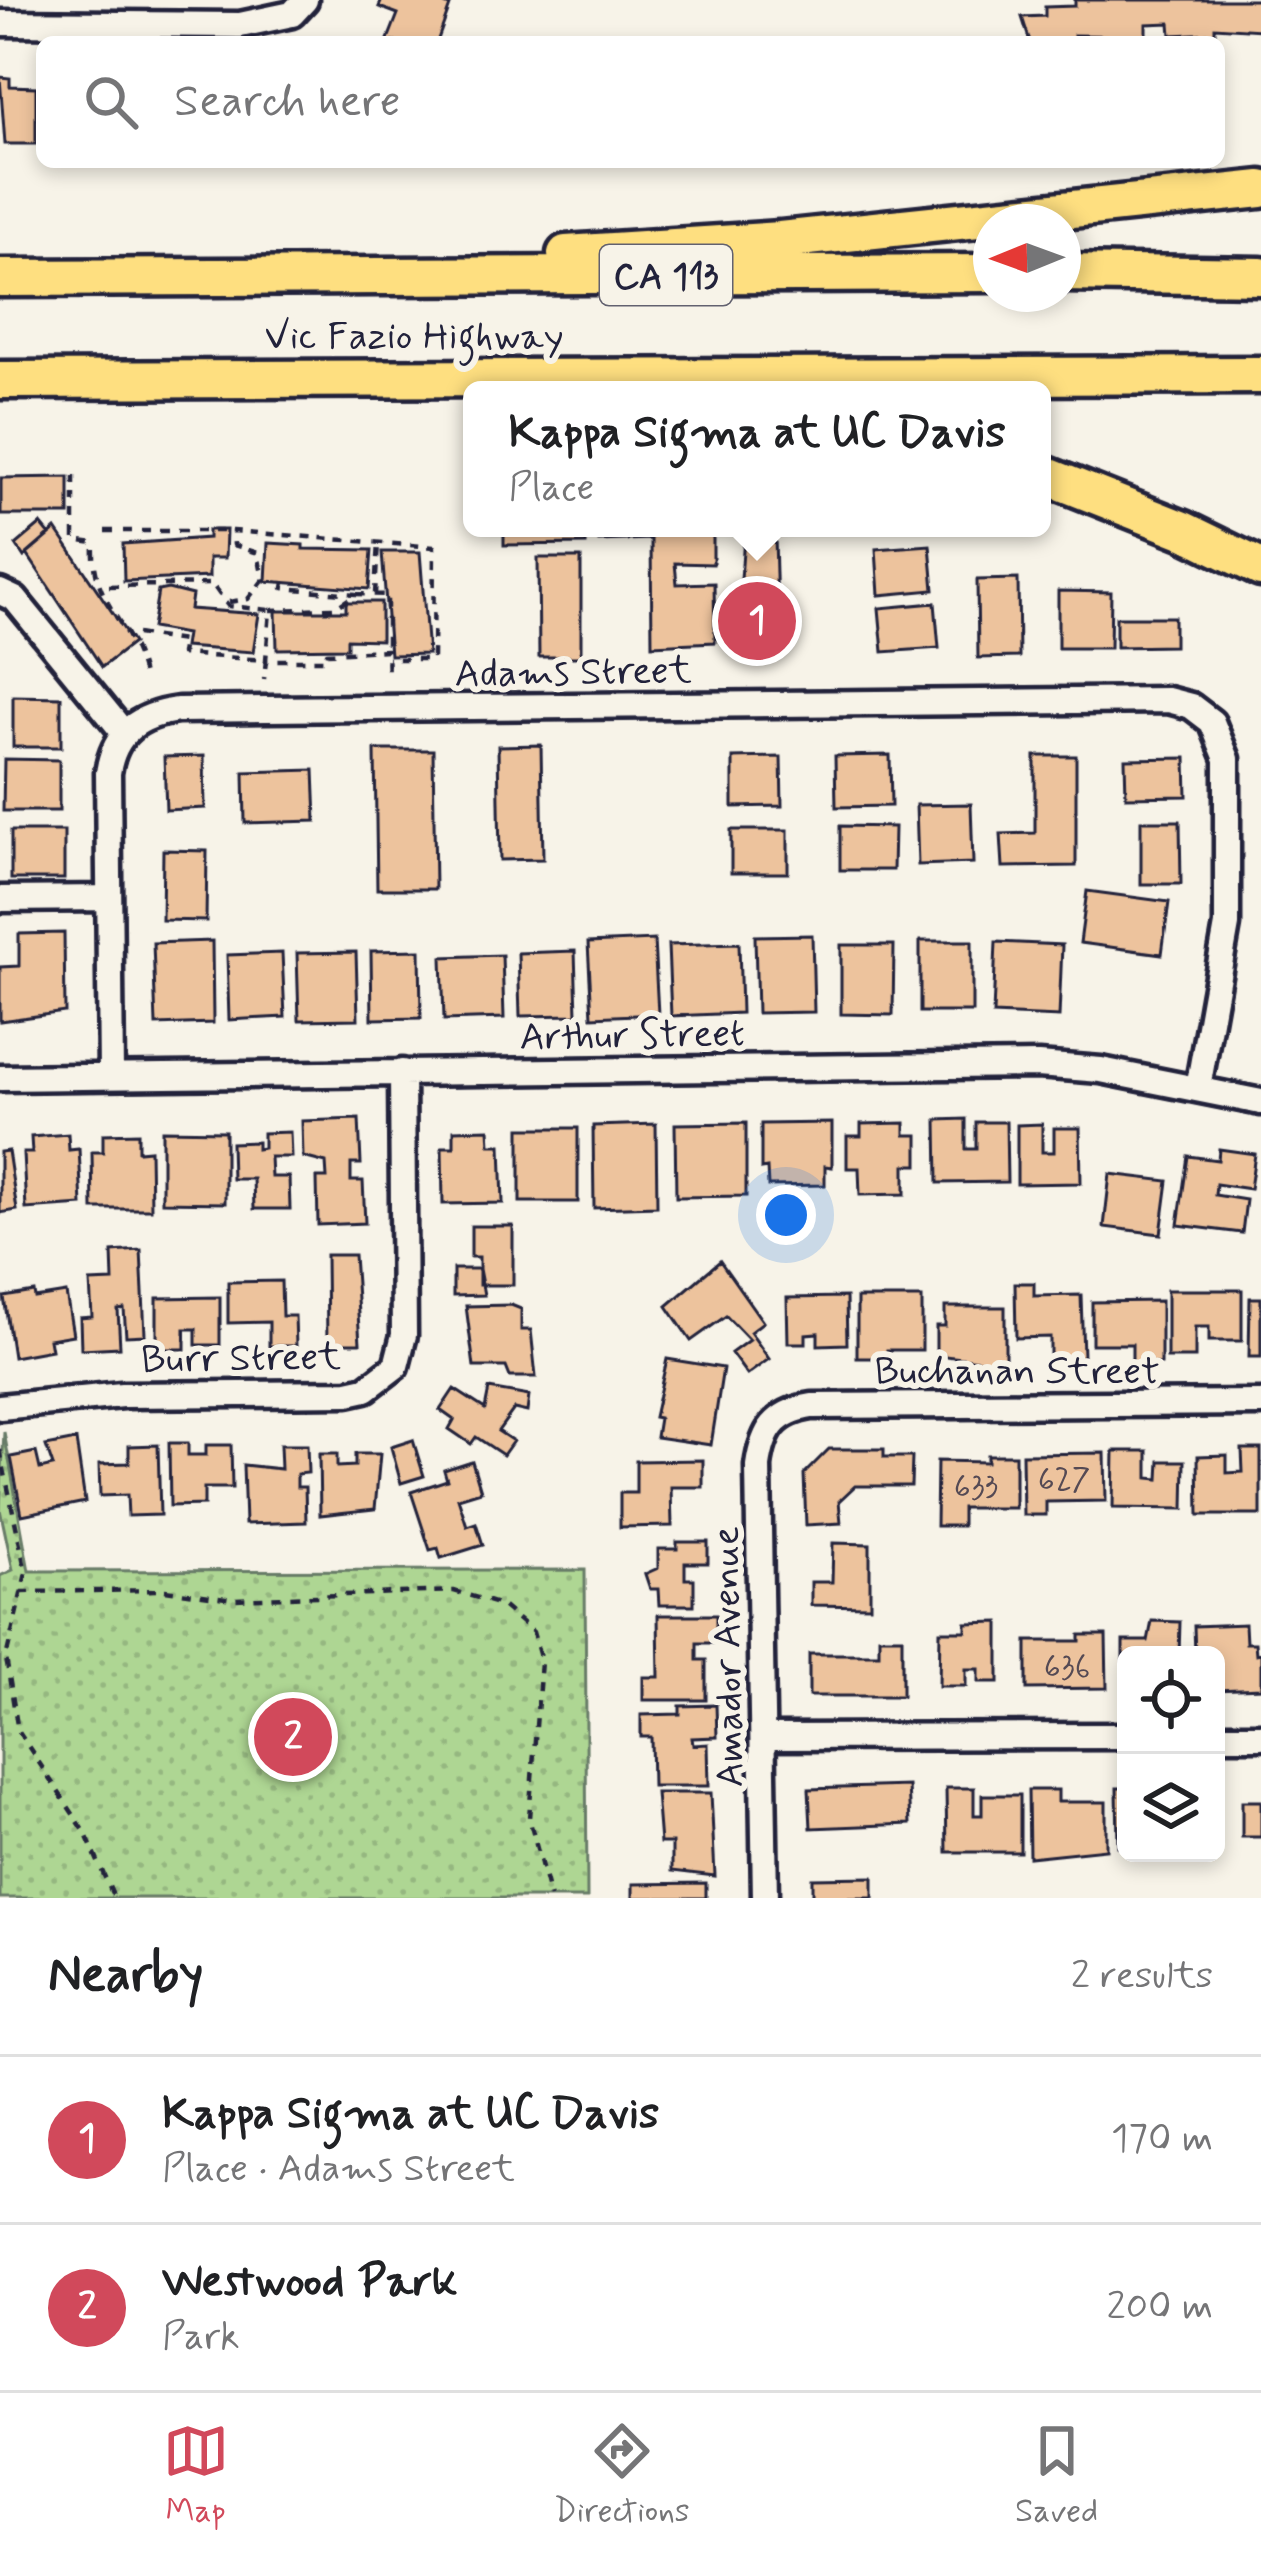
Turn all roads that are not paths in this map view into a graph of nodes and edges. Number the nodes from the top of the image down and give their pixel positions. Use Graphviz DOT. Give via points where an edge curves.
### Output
graph roads {
  1 [pos="305,0"];
  2 [pos="0,23"];
  3 [pos="1261,189"];
  4 [pos="973,273"];
  5 [pos="1081,273"];
  6 [pos="341,276"];
  7 [pos="1261,276"];
  8 [pos="0,278"];
  9 [pos="1261,375"];
  10 [pos="285,377"];
  11 [pos="0,380"];
  12 [pos="463,397"];
  13 [pos="1051,478"];
  14 [pos="1261,568"];
  15 [pos="0,592"];
  16 [pos="124,733"];
  17 [pos="109,898"];
  18 [pos="0,899"];
  19 [pos="402,1072"];
  20 [pos="111,1075"];
  21 [pos="0,1078"];
  22 [pos="1198,1088"];
  23 [pos="1261,1102"];
  24 [pos="1261,1403"];
  25 [pos="0,1407"];
  26 [pos="775,1419"];
  27 [pos="1117,1736"];
  28 [pos="1225,1736"];
  29 [pos="1261,1736"];
  30 [pos="764,1737"];
  31 [pos="765,1898"];
  1 -- 2 [label="street" via="292,14 240,26"];
  3 -- 6 [label="highway"];
  4 -- 6 [label="highway, Vic Fazio Highway / CA 113"];
  5 -- 7 [label="highway"];
  6 -- 8 [label="highway, Vic Fazio Highway / CA 113"];
  9 -- 10 [label="highway, Vic Fazio Highway"];
  10 -- 11 [label="highway, Vic Fazio Highway"];
  10 -- 12 [label="highway"];
  13 -- 14 [label="highway"];
  15 -- 16 [label="street" via="15,599"];
  16 -- 17 [label="street" via="108,772"];
  16 -- 22 [label="street, Adams Street" via="146,716 178,710 1180,701 1212,722 1227,759 1227,925"];
  17 -- 18 [label="street"];
  17 -- 20 [label="street"];
  19 -- 20 [label="street, Arthur Street"];
  19 -- 22 [label="street, Arthur Street" via="1038,1065"];
  19 -- 25 [label="street, Burr Street" via="404,1335 386,1376 348,1393 122,1395"];
  20 -- 21 [label="street, Arthur Street"];
  22 -- 23 [label="street, Arthur Street"];
  24 -- 26 [label="street, Buchanan Street" via="812,1406"];
  26 -- 30 [label="street, Amador Avenue" via="758,1466"];
  27 -- 30 [label="street"];
  28 -- 29 [label="street"];
  30 -- 31 [label="street, Amador Avenue"];
}
